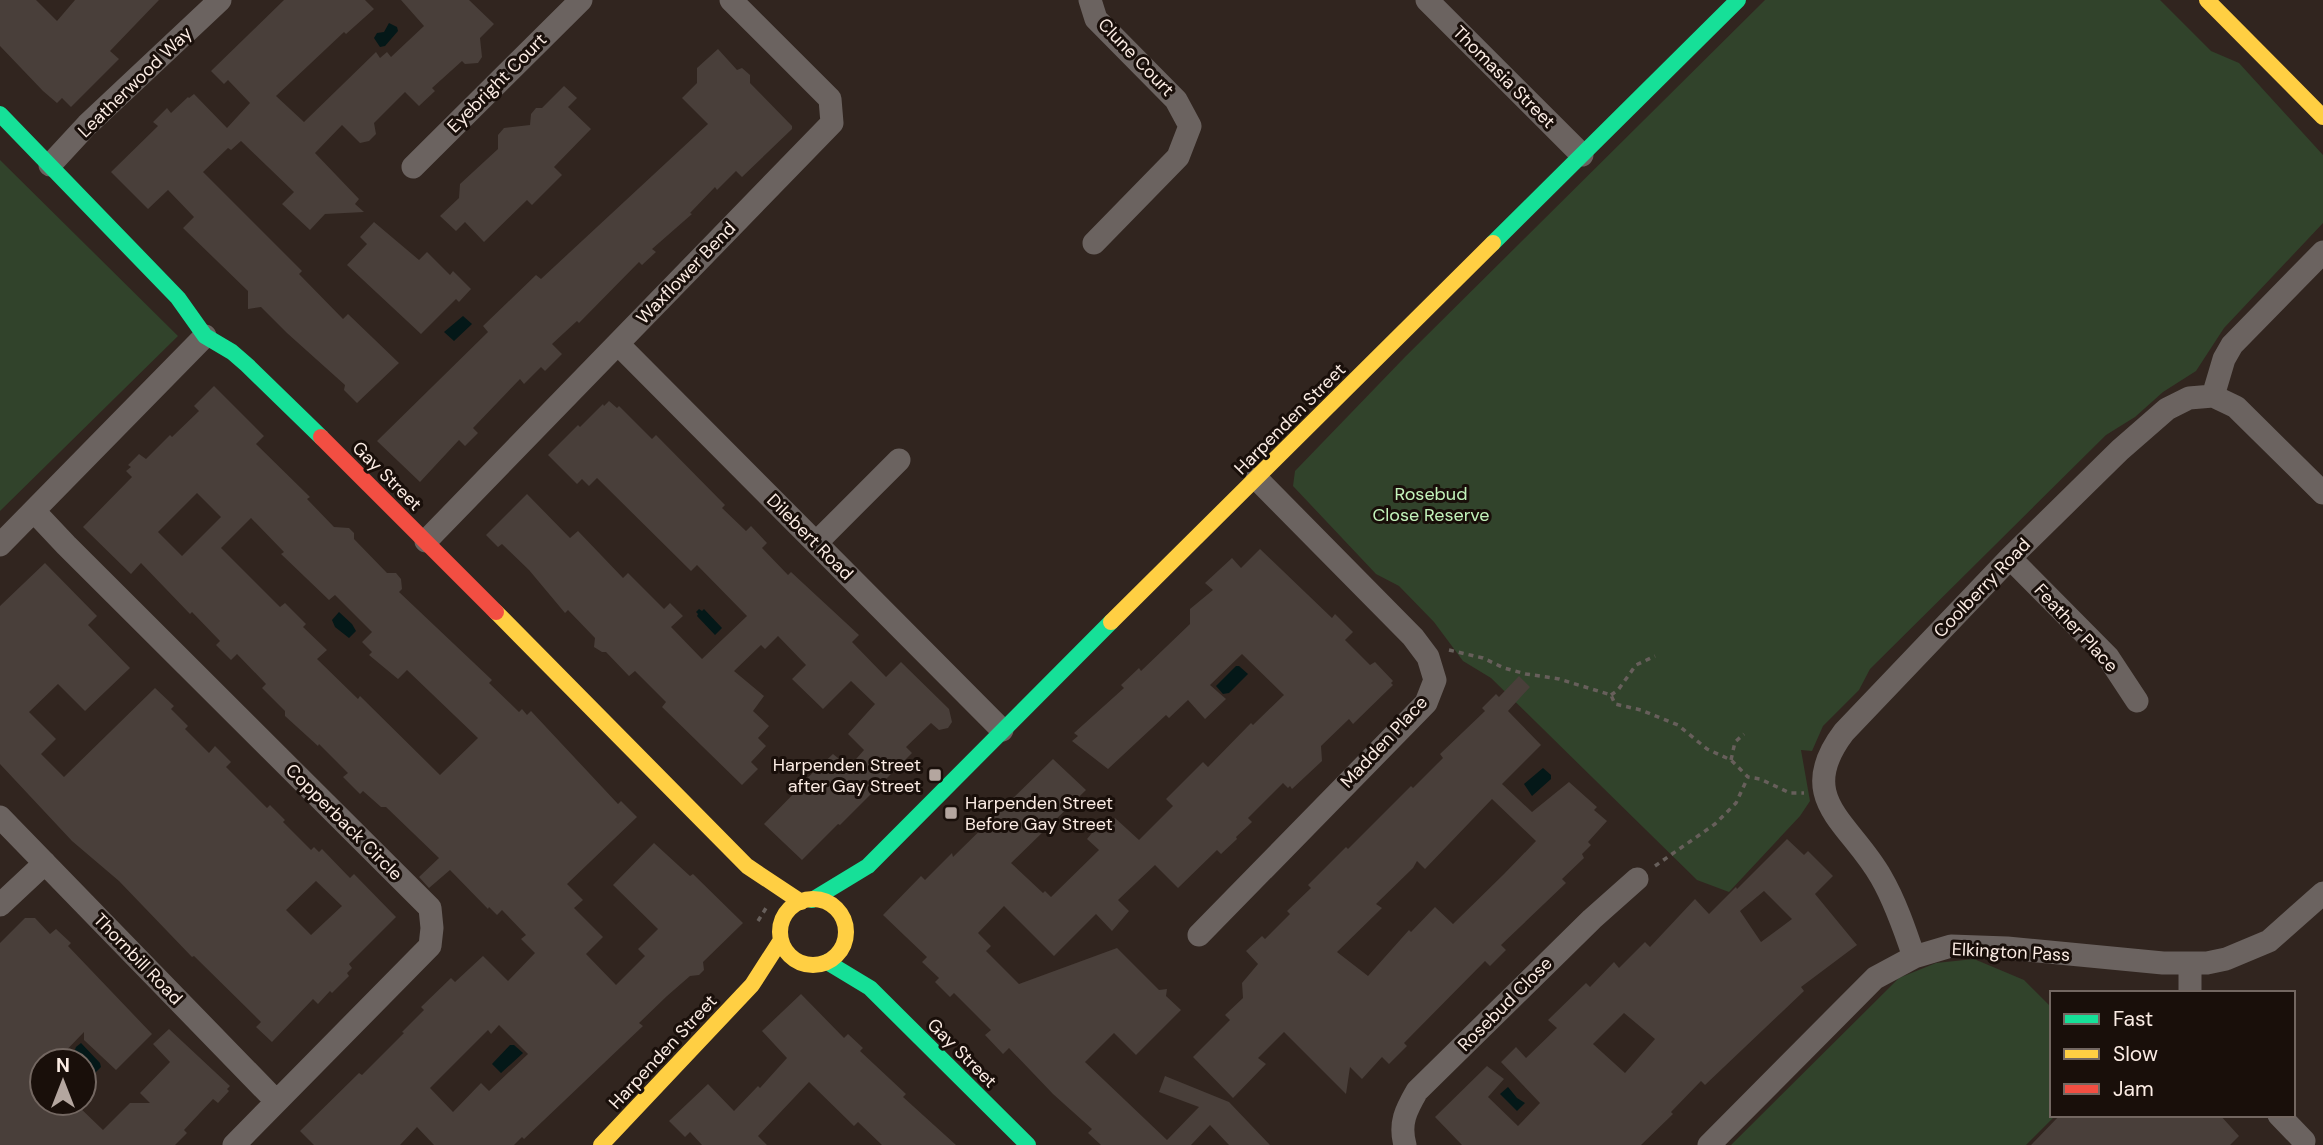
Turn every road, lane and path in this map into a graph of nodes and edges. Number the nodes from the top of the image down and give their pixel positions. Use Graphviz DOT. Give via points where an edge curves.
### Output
graph roads {
  1 [pos="220,0"];
  2 [pos="581,0"];
  3 [pos="731,0"];
  4 [pos="1090,0"];
  5 [pos="1427,0"];
  6 [pos="1738,0"];
  7 [pos="2207,0"];
  8 [pos="0,114"];
  9 [pos="2323,117"];
  10 [pos="1582,155"];
  11 [pos="50,164"];
  12 [pos="413,167"];
  13 [pos="1094,243"];
  14 [pos="2323,251"];
  15 [pos="205,336"];
  16 [pos="618,344"];
  17 [pos="2213,396"];
  18 [pos="899,460"];
  19 [pos="1257,479"];
  20 [pos="2323,493"];
  21 [pos="34,511"];
  22 [pos="426,541"];
  23 [pos="816,542"];
  24 [pos="0,545"];
  25 [pos="2010,558"];
  26 [pos="1655,656"];
  27 [pos="1427,657"];
  28 [pos="1611,695"];
  29 [pos="2137,701"];
  30 [pos="1002,730"];
  31 [pos="1744,734"];
  32 [pos="1731,760"];
  33 [pos="1748,778"];
  34 [pos="1824,791"];
  35 [pos="0,817"];
  36 [pos="45,863"];
  37 [pos="747,866"];
  38 [pos="869,866"];
  39 [pos="1637,879"];
  40 [pos="2323,893"];
  41 [pos="807,901"];
  42 [pos="0,905"];
  43 [pos="845,929"];
  44 [pos="1199,935"];
  45 [pos="781,936"];
  46 [pos="1914,957"];
  47 [pos="796,961"];
  48 [pos="827,962"];
  49 [pos="2190,964"];
  50 [pos="752,985"];
  51 [pos="870,988"];
  52 [pos="2190,991"];
  53 [pos="276,1101"];
  54 [pos="2281,1117"];
  55 [pos="615,1140"];
  56 [pos="2304,1141"];
  57 [pos="234,1145"];
  58 [pos="1028,1145"];
  59 [pos="1405,1145"];
  60 [pos="1709,1145"];
  1 -- 11 [label="street, Leatherwood Way"];
  2 -- 12 [label="street, Eyebright Court"];
  3 -- 16 [label="street, Waxflower Bend" via="830,99 832,123"];
  4 -- 13 [label="street, Clune Court" via="1097,19 1177,100 1190,126 1178,157"];
  5 -- 10 [label="street, Thomasia Street"];
  6 -- 10 [label="street, Harpenden Street"];
  7 -- 9 [label="street"];
  8 -- 11 [label="street, Gay Street"];
  10 -- 19 [label="street, Harpenden Street"];
  11 -- 15 [label="street, Gay Street" via="178,298"];
  14 -- 17 [label="street" via="2232,345"];
  15 -- 21 [label="street"];
  15 -- 22 [label="street, Gay Street" via="247,365"];
  16 -- 22 [label="street, Waxflower Bend"];
  16 -- 23 [label="street, Dilebert Road"];
  17 -- 20 [label="street" via="2236,407"];
  17 -- 25 [label="street, Coolberry Road" via="2189,398 2167,409"];
  18 -- 23 [label="street"];
  19 -- 27 [label="street" via="1413,637"];
  19 -- 30 [label="street, Harpenden Street"];
  21 -- 24 [label="street"];
  21 -- 53 [label="street, Copperback Circle" via="430,908 430,946"];
  22 -- 37 [label="street, Gay Street"];
  23 -- 30 [label="street, Dilebert Road"];
  25 -- 29 [label="street, Feather Place" via="2108,657"];
  25 -- 34 [label="street, Coolberry Road" via="1832,747 1824,768"];
  26 -- 28 [label="path" via="1636,665"];
  27 -- 28 [label="path" via="1442,649 1461,651 1504,668"];
  27 -- 44 [label="street, Madden Place" via="1435,680 1426,703"];
  28 -- 32 [label="path" via="1615,704 1678,725"];
  30 -- 38 [label="street, Harpenden Street"];
  31 -- 32 [label="path" via="1735,742"];
  32 -- 33 [label="path"];
  33 -- 34 [label="path" via="1790,793"];
  33 -- 39 [label="path" via="1735,803 1715,824"];
  34 -- 46 [label="street" via="1837,818 1880,875"];
  35 -- 36 [label="street, Thornbill Road"];
  36 -- 42 [label="street"];
  36 -- 53 [label="street, Thornbill Road"];
  37 -- 41 [label="street, Gay Street"];
  37 -- 45 [label="street, Gay Street"];
  38 -- 41 [label="street, Harpenden Street"];
  38 -- 43 [label="street, Harpenden Street"];
  39 -- 59 [label="street, Rosebud Close" via="1417,1091 1402,1122"];
  40 -- 49 [label="street, Elkington Pass" via="2269,941 2226,959"];
  41 -- 43 [label="street" via="832,906 840,913"];
  41 -- 45 [label="street, Harpenden Street" via="786,914"];
  43 -- 48 [label="street, Harpenden Street" via="841,951"];
  43 -- 51 [label="street, Gay Street"];
  45 -- 47 [label="street"];
  45 -- 50 [label="street, Harpenden Street"];
  46 -- 49 [label="street, Elkington Pass" via="1951,946"];
  46 -- 60 [label="street, Elkington Pass" via="1875,978"];
  47 -- 48 [label="street" via="806,965"];
  47 -- 50 [label="street, Harpenden Street"];
  48 -- 51 [label="street, Gay Street"];
  49 -- 52 [label="street"];
  50 -- 55 [label="street, Harpenden Street"];
  51 -- 58 [label="street, Gay Street"];
  53 -- 57 [label="street, Copperback Circle"];
  54 -- 56 [label="street"];
}
